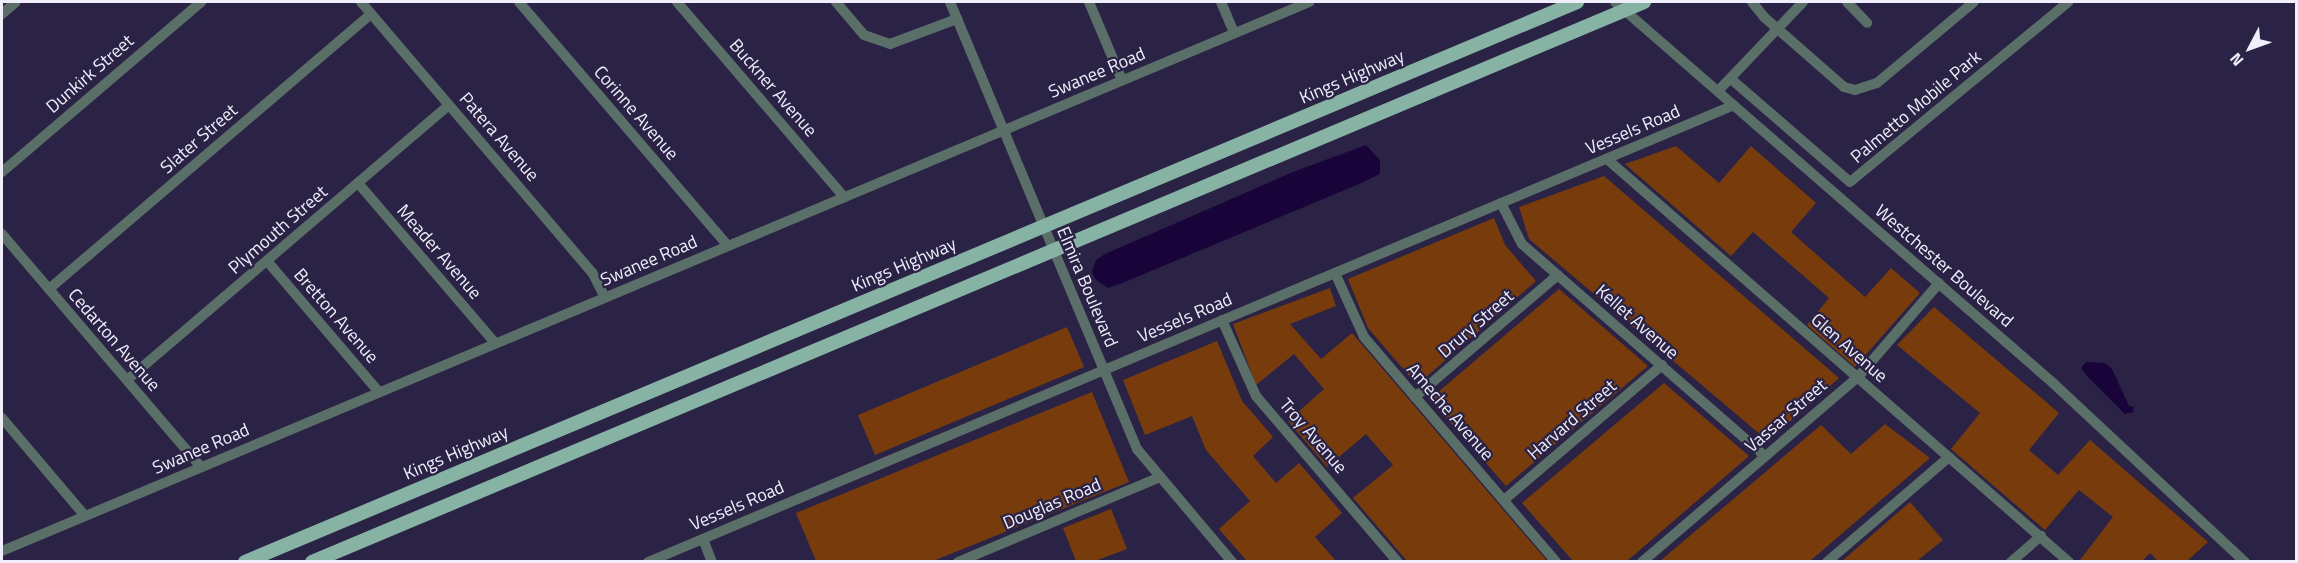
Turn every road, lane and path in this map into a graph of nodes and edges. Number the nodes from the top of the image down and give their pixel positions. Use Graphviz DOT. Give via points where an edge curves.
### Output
graph roads {
  1 [pos="16,2"];
  2 [pos="201,2"];
  3 [pos="361,2"];
  4 [pos="519,2"];
  5 [pos="677,2"];
  6 [pos="836,2"];
  7 [pos="950,2"];
  8 [pos="1089,2"];
  9 [pos="1221,2"];
  10 [pos="1309,2"];
  11 [pos="1577,2"];
  12 [pos="1644,2"];
  13 [pos="1752,2"];
  14 [pos="1803,2"];
  15 [pos="1846,2"];
  16 [pos="1974,2"];
  17 [pos="2068,2"];
  18 [pos="1620,6"];
  19 [pos="2,14"];
  20 [pos="371,14"];
  21 [pos="957,19"];
  22 [pos="1867,23"];
  23 [pos="1778,29"];
  24 [pos="1234,33"];
  25 [pos="1731,79"];
  26 [pos="1122,80"];
  27 [pos="1718,91"];
  28 [pos="450,105"];
  29 [pos="1734,105"];
  30 [pos="1004,130"];
  31 [pos="1607,159"];
  32 [pos="2,172"];
  33 [pos="358,183"];
  34 [pos="844,197"];
  35 [pos="1501,203"];
  36 [pos="1044,226"];
  37 [pos="2,234"];
  38 [pos="728,246"];
  39 [pos="1054,250"];
  40 [pos="267,261"];
  41 [pos="1335,273"];
  42 [pos="1558,275"];
  43 [pos="1939,284"];
  44 [pos="49,289"];
  45 [pos="605,297"];
  46 [pos="1222,320"];
  47 [pos="495,343"];
  48 [pos="1662,365"];
  49 [pos="1104,370"];
  50 [pos="1858,377"];
  51 [pos="127,380"];
  52 [pos="379,392"];
  53 [pos="1415,397"];
  54 [pos="2,418"];
  55 [pos="1765,456"];
  56 [pos="1949,457"];
  57 [pos="201,467"];
  58 [pos="1160,477"];
  59 [pos="1504,500"];
  60 [pos="85,516"];
  61 [pos="2041,536"];
  62 [pos="703,538"];
  63 [pos="2,551"];
  64 [pos="244,561"];
  65 [pos="312,561"];
  66 [pos="648,561"];
  67 [pos="712,561"];
  68 [pos="958,561"];
  69 [pos="1232,561"];
  70 [pos="1398,561"];
  71 [pos="1556,561"];
  72 [pos="1642,561"];
  73 [pos="1827,561"];
  74 [pos="2011,561"];
  75 [pos="2069,561"];
  76 [pos="2245,561"];
  1 -- 19 [label="street"];
  2 -- 32 [label="street, Dunkirk Street"];
  3 -- 20 [label="street, Patera Avenue"];
  4 -- 38 [label="street, Corinne Avenue"];
  5 -- 34 [label="street, Buckner Avenue"];
  6 -- 21 [label="street" via="864,35 890,44"];
  7 -- 21 [label="street, Elmira Boulevard"];
  8 -- 26 [label="street"];
  9 -- 24 [label="street"];
  10 -- 24 [label="street, Swanee Road"];
  11 -- 36 [label="main road, Kings Highway"];
  12 -- 18 [label="main road"];
  13 -- 23 [label="street"];
  14 -- 23 [label="street"];
  15 -- 22 [label="street"];
  16 -- 23 [label="street" via="1867,89 1844,87"];
  17 -- 25 [label="street, Palmetto Mobile Park" via="1850,182"];
  18 -- 27 [label="street, Westchester Boulevard"];
  18 -- 39 [label="main road"];
  20 -- 28 [label="street, Patera Avenue"];
  20 -- 44 [label="street, Slater Street"];
  21 -- 30 [label="street, Elmira Boulevard"];
  23 -- 25 [label="street"];
  24 -- 26 [label="street, Swanee Road"];
  25 -- 27 [label="street"];
  26 -- 30 [label="street, Swanee Road"];
  27 -- 29 [label="street, Westchester Boulevard"];
  28 -- 33 [label="street, Plymouth Street"];
  28 -- 45 [label="street, Patera Avenue" via="592,272"];
  29 -- 31 [label="street, Vessels Road"];
  29 -- 43 [label="street, Westchester Boulevard"];
  30 -- 34 [label="street, Swanee Road"];
  30 -- 36 [label="street, Elmira Boulevard"];
  31 -- 35 [label="street, Vessels Road"];
  31 -- 50 [label="street, Glen Avenue"];
  33 -- 40 [label="street, Plymouth Street"];
  33 -- 47 [label="street, Meader Avenue"];
  34 -- 38 [label="street, Swanee Road"];
  35 -- 41 [label="street, Vessels Road"];
  35 -- 42 [label="street, Kellet Avenue" via="1522,244"];
  36 -- 39 [label="street, Elmira Boulevard"];
  36 -- 64 [label="main road, Kings Highway"];
  37 -- 44 [label="street, Cedarton Avenue"];
  38 -- 45 [label="street, Swanee Road"];
  39 -- 49 [label="street, Elmira Boulevard"];
  39 -- 65 [label="main road"];
  40 -- 51 [label="street, Plymouth Street"];
  40 -- 52 [label="street, Bretton Avenue"];
  41 -- 46 [label="street, Vessels Road"];
  41 -- 53 [label="street, Ameche Avenue" via="1364,337"];
  42 -- 48 [label="street, Kellet Avenue"];
  42 -- 53 [label="street, Drury Street"];
  43 -- 50 [label="street, Vassar Street"];
  43 -- 76 [label="street, Westchester Boulevard" via="2053,383"];
  44 -- 51 [label="street, Cedarton Avenue"];
  45 -- 47 [label="street, Swanee Road"];
  46 -- 49 [label="street, Vessels Road"];
  46 -- 70 [label="street, Troy Avenue" via="1256,396"];
  47 -- 52 [label="street, Swanee Road"];
  48 -- 55 [label="street, Kellet Avenue"];
  48 -- 59 [label="street, Harvard Street"];
  49 -- 58 [label="street, Elmira Boulevard" via="1137,448"];
  49 -- 62 [label="street, Vessels Road"];
  50 -- 55 [label="street, Vassar Street"];
  50 -- 56 [label="street, Glen Avenue"];
  51 -- 57 [label="street, Cedarton Avenue"];
  52 -- 57 [label="street, Swanee Road"];
  53 -- 59 [label="street, Ameche Avenue"];
  54 -- 60 [label="street"];
  55 -- 72 [label="street, Vassar Street"];
  56 -- 61 [label="street, Glen Avenue"];
  56 -- 73 [label="street"];
  57 -- 60 [label="street, Swanee Road"];
  58 -- 68 [label="street, Douglas Road"];
  58 -- 69 [label="street, Elmira Boulevard"];
  59 -- 71 [label="street, Ameche Avenue"];
  60 -- 63 [label="street, Swanee Road"];
  61 -- 74 [label="street"];
  61 -- 75 [label="street, Glen Avenue"];
  62 -- 66 [label="street, Vessels Road"];
  62 -- 67 [label="street"];
}
